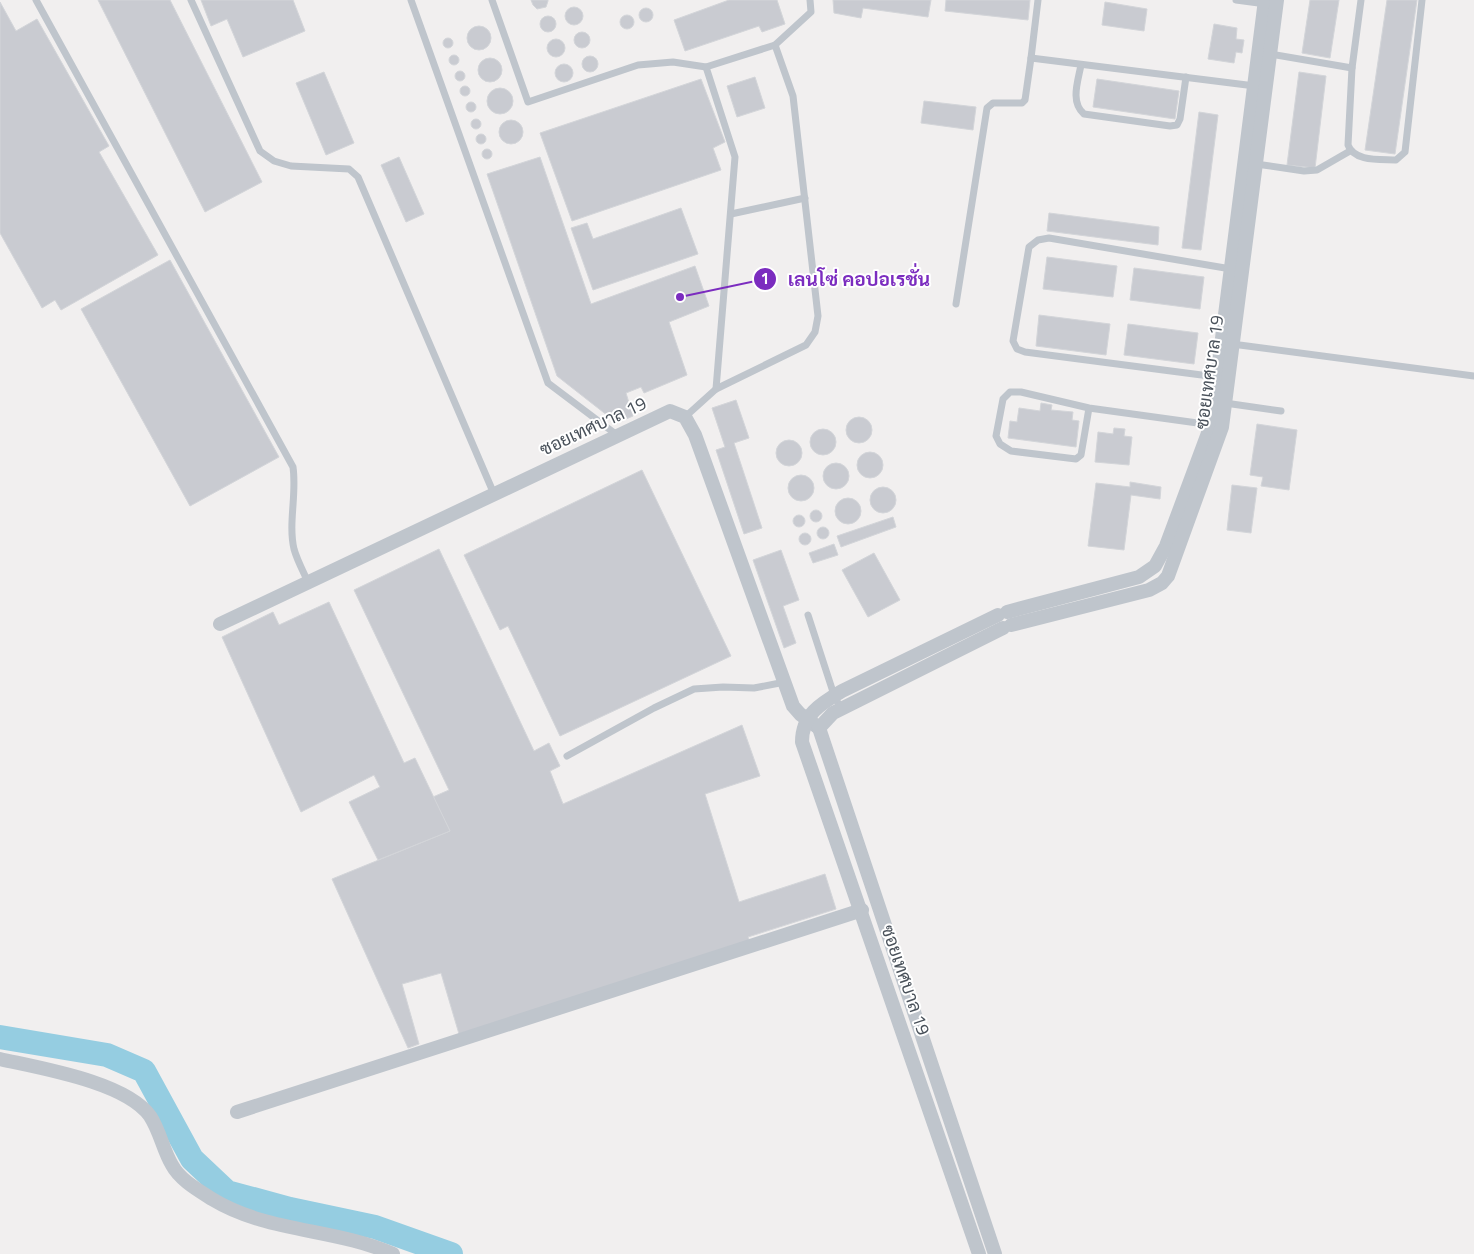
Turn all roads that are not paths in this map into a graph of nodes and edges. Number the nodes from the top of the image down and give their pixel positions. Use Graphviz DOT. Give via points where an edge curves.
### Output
graph roads {
  1 [pos="36,0"];
  2 [pos="191,0"];
  3 [pos="411,0"];
  4 [pos="492,0"];
  5 [pos="810,0"];
  6 [pos="1038,0"];
  7 [pos="1236,0"];
  8 [pos="1361,0"];
  9 [pos="1422,0"];
  10 [pos="1270,2"];
  11 [pos="775,45"];
  12 [pos="1270,54"];
  13 [pos="1031,58"];
  14 [pos="1081,65"];
  15 [pos="706,67"];
  16 [pos="1352,68"];
  17 [pos="1186,77"];
  18 [pos="1260,87"];
  19 [pos="1350,151"];
  20 [pos="1256,164"];
  21 [pos="805,198"];
  22 [pos="731,214"];
  23 [pos="1231,269"];
  24 [pos="956,304"];
  25 [pos="1227,344"];
  26 [pos="1474,376"];
  27 [pos="1217,377"];
  28 [pos="716,389"];
  29 [pos="1225,403"];
  30 [pos="1089,408"];
  31 [pos="1281,411"];
  32 [pos="685,417"];
  33 [pos="1217,426"];
  34 [pos="617,435"];
  35 [pos="494,494"];
  36 [pos="308,582"];
  37 [pos="808,615"];
  38 [pos="1005,620"];
  39 [pos="220,624"];
  40 [pos="785,682"];
  41 [pos="834,695"];
  42 [pos="841,709"];
  43 [pos="807,720"];
  44 [pos="819,728"];
  45 [pos="567,756"];
  46 [pos="862,910"];
  47 [pos="0,1059"];
  48 [pos="237,1112"];
  49 [pos="392,1254"];
  50 [pos="979,1254"];
  51 [pos="995,1254"];
  1 -- 36 [label="lane" via="294,467 294,550"];
  2 -- 35 [label="lane" via="260,150 274,161 291,166 348,169 358,178"];
  3 -- 34 [label="lane" via="548,383"];
  4 -- 15 [label="lane" via="528,102 638,65 673,62"];
  5 -- 11 [label="lane" via="811,12"];
  6 -- 13 [label="lane"];
  7 -- 10 [label="lane"];
  8 -- 16 [label="lane"];
  9 -- 19 [label="lane" via="1405,152 1396,160 1356,156"];
  10 -- 12 [label="street, ซอยเทศบาล 19"];
  10 -- 18 [label="street, ซอยเทศบาล 19"];
  11 -- 15 [label="lane"];
  11 -- 21 [label="lane" via="793,96"];
  12 -- 16 [label="lane"];
  12 -- 18 [label="street, ซอยเทศบาล 19"];
  13 -- 14 [label="lane"];
  13 -- 24 [label="lane" via="1025,100 1022,103 993,103 987,108"];
  14 -- 17 [label="lane"];
  14 -- 17 [label="lane" via="1076,101 1084,114 1170,126 1180,119"];
  15 -- 22 [label="lane" via="736,157"];
  16 -- 19 [label="lane"];
  17 -- 18 [label="lane"];
  18 -- 20 [label="street, ซอยเทศบาล 19"];
  18 -- 23 [label="street, ซอยเทศบาล 19"];
  19 -- 20 [label="lane" via="1317,170"];
  20 -- 25 [label="street, ซอยเทศบาล 19"];
  21 -- 22 [label="lane"];
  21 -- 28 [label="lane" via="818,316 816,332 806,345"];
  22 -- 28 [label="lane"];
  23 -- 25 [label="street, ซอยเทศบาล 19"];
  23 -- 27 [label="lane" via="1049,238 1038,240 1029,247 1013,341 1017,349 1024,352"];
  25 -- 26 [label="lane"];
  25 -- 27 [label="street, ซอยเทศบาล 19"];
  25 -- 29 [label="street, ซอยเทศบาล 19"];
  27 -- 33 [label="street, ซอยเทศบาล 19"];
  28 -- 32 [label="lane"];
  29 -- 31 [label="lane"];
  29 -- 33 [label="street, ซอยเทศบาล 19"];
  30 -- 30 [label="lane" via="1083,449 1076,458 1011,451 1000,444 996,436 1003,399 1010,392"];
  30 -- 33 [label="lane"];
  32 -- 34 [label="street, ซอยเทศบาล 19" via="670,411"];
  32 -- 40 [label="street" via="695,435"];
  33 -- 38 [label="street, ซอยเทศบาล 19" via="1184,516 1155,566 1139,577"];
  34 -- 35 [label="street, ซอยเทศบาล 19"];
  35 -- 36 [label="street, ซอยเทศบาล 19"];
  36 -- 39 [label="street, ซอยเทศบาล 19"];
  37 -- 41 [label="lane"];
  38 -- 41 [label="street, ซอยเทศบาล 19"];
  38 -- 42 [label="street, ซอยเทศบาล 19"];
  40 -- 43 [label="street" via="793,706"];
  40 -- 45 [label="lane" via="754,688 694,689"];
  41 -- 42 [label="lane"];
  41 -- 43 [label="street, ซอยเทศบาล 19"];
  42 -- 44 [label="street, ซอยเทศบาล 19"];
  43 -- 44 [label="street"];
  43 -- 46 [label="street, ซอยเทศบาล 19" via="802,727 802,742"];
  44 -- 51 [label="street, ซอยเทศบาล 19"];
  46 -- 48 [label="street"];
  46 -- 50 [label="street, ซอยเทศบาล 19"];
  47 -- 49 [label="street" via="86,1080 134,1101 150,1117 178,1173 228,1208 281,1227 352,1240"];
}
